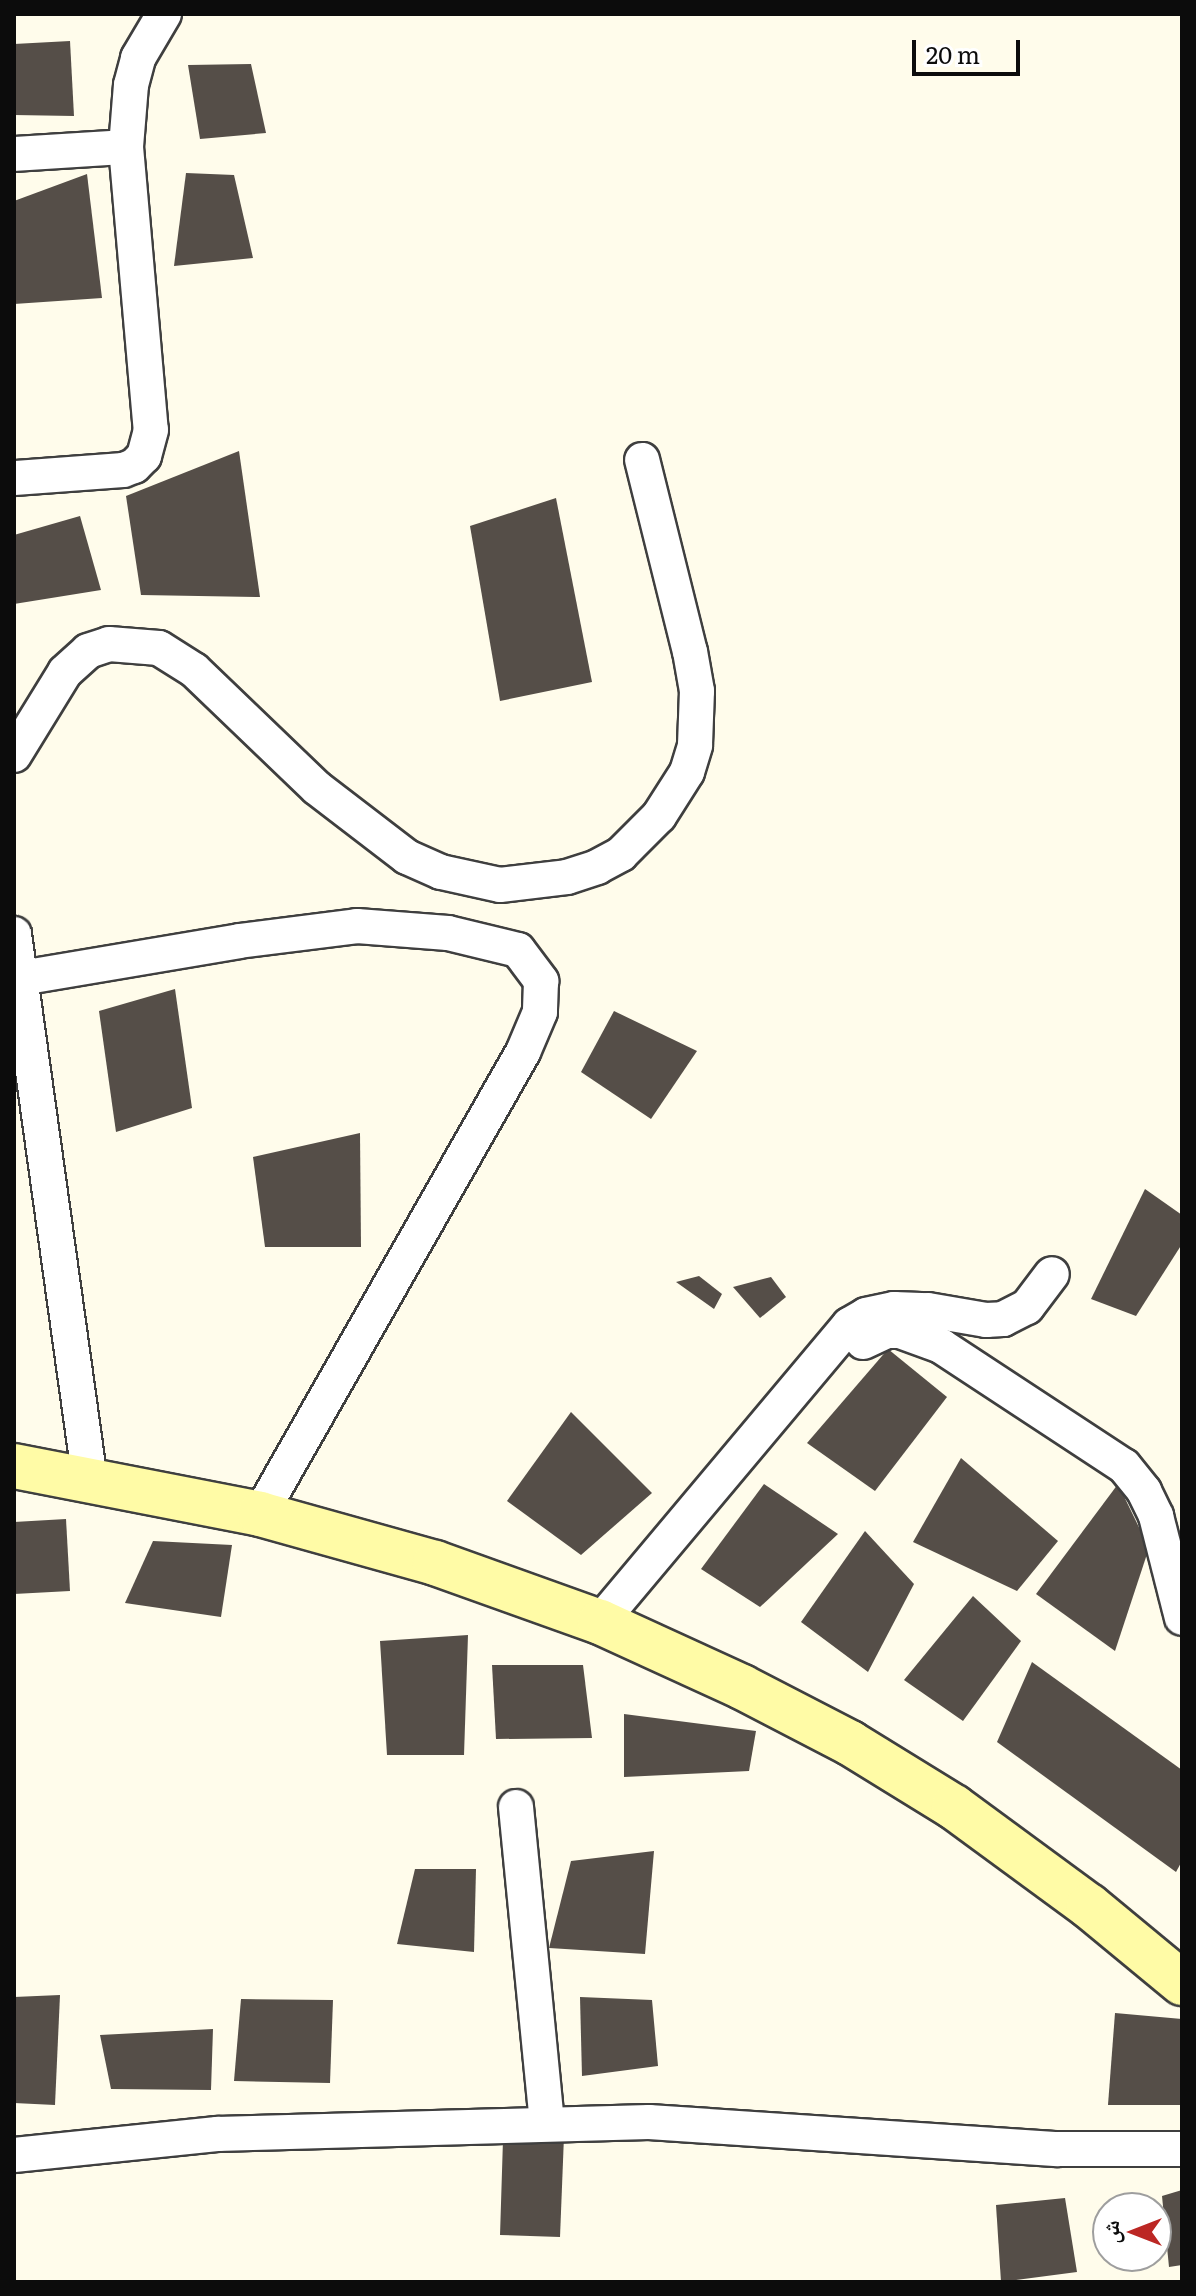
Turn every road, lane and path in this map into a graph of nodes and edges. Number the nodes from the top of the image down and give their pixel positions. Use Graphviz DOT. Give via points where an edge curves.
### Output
graph roads {
  1 [pos="164,14"];
  2 [pos="126,147"];
  3 [pos="14,154"];
  4 [pos="642,460"];
  5 [pos="14,478"];
  6 [pos="14,755"];
  7 [pos="14,934"];
  8 [pos="21,978"];
  9 [pos="1052,1274"];
  10 [pos="790,1391"];
  11 [pos="14,1466"];
  12 [pos="90,1481"];
  13 [pos="260,1514"];
  14 [pos="1182,1618"];
  15 [pos="600,1622"];
  16 [pos="516,1807"];
  17 [pos="1182,1983"];
  18 [pos="547,2123"];
  19 [pos="1182,2149"];
  20 [pos="14,2155"];
  1 -- 2 [label="street" via="134,71"];
  2 -- 3 [label="street"];
  2 -- 5 [label="street" via="149,444 134,466 123,470"];
  4 -- 6 [label="street" via="697,691 695,745 687,772 659,816 621,854 597,867 567,877 500,885 441,872 407,857 317,788 194,670 159,648 109,644 88,651 65,672"];
  7 -- 8 [label="street"];
  8 -- 12 [label="street"];
  8 -- 13 [label="street" via="357,926 448,933 518,950 541,981 540,1012 523,1052"];
  9 -- 10 [label="street" via="1027,1307 1003,1319 906,1309 866,1315 834,1338"];
  10 -- 14 [label="street" via="858,1344 887,1331 916,1336 965,1360 1124,1466 1156,1516"];
  10 -- 15 [label="street"];
  11 -- 12 [label="main road"];
  12 -- 13 [label="main road"];
  13 -- 15 [label="main road" via="435,1563"];
  15 -- 17 [label="main road" via="742,1687 915,1783 1089,1906"];
  16 -- 18 [label="street"];
  18 -- 19 [label="street" via="649,2122 1058,2149"];
  18 -- 20 [label="street" via="217,2134"];
}
